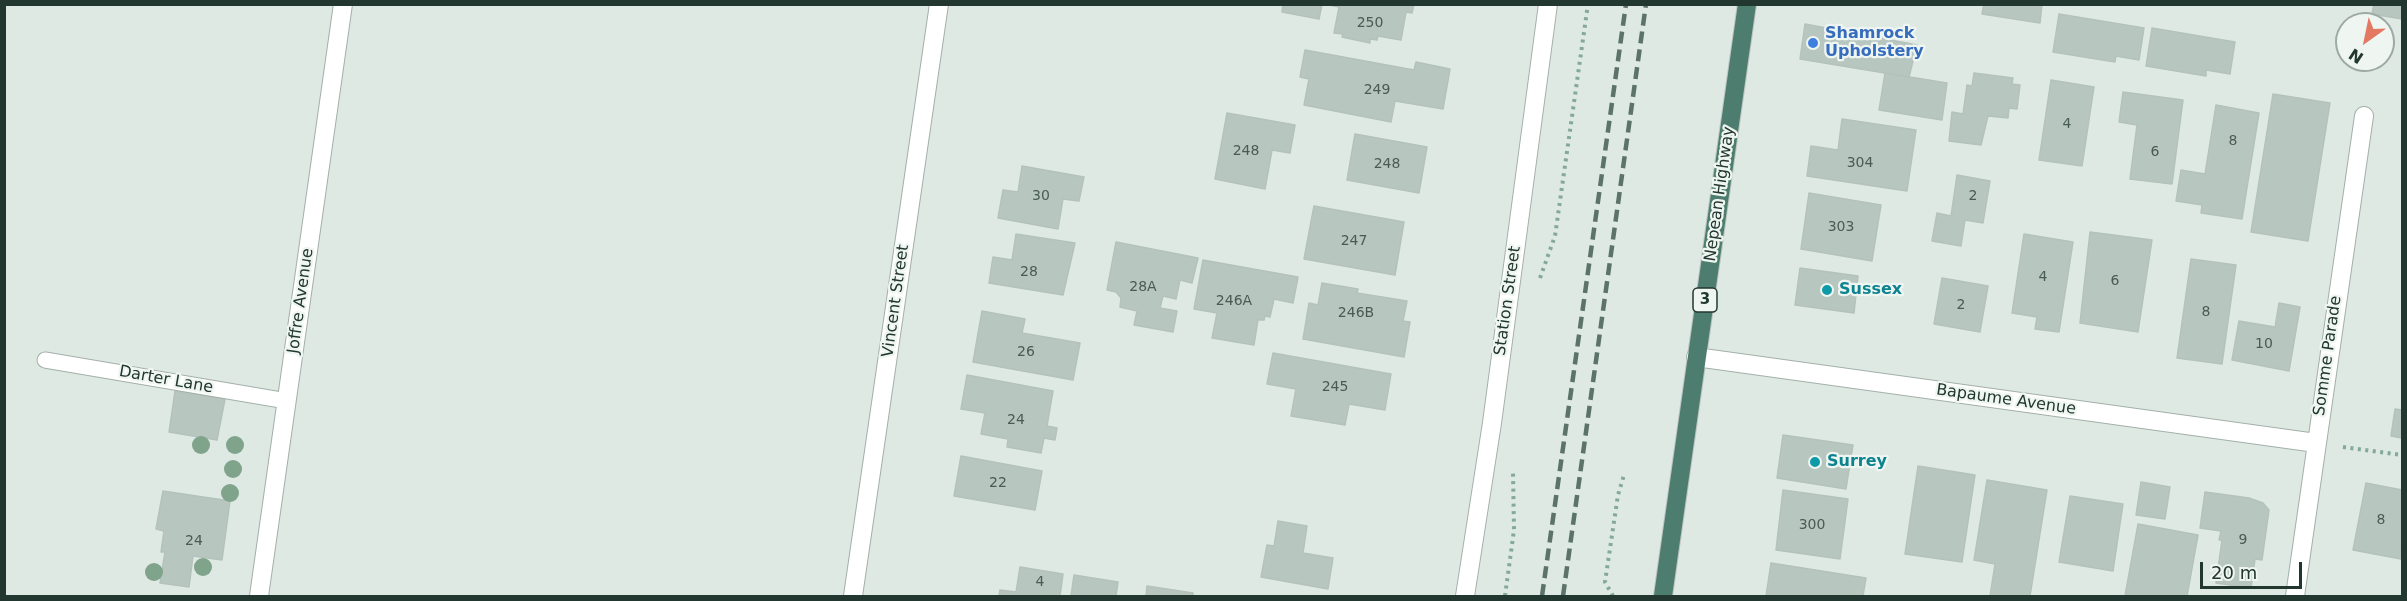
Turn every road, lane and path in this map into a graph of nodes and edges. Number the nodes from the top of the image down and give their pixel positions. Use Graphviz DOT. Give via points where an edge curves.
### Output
graph roads {
  1 [pos="343,4"];
  2 [pos="939,4"];
  3 [pos="1548,4"];
  4 [pos="1588,4"];
  5 [pos="1747,4"];
  6 [pos="2364,116"];
  7 [pos="1538,284"];
  8 [pos="1696,357"];
  9 [pos="45,360"];
  10 [pos="287,401"];
  11 [pos="2316,443"];
  12 [pos="2403,455"];
  13 [pos="1513,464"];
  14 [pos="1624,475"];
  15 [pos="259,597"];
  16 [pos="853,597"];
  17 [pos="1465,597"];
  18 [pos="1505,597"];
  19 [pos="1613,597"];
  20 [pos="1663,597"];
  21 [pos="2295,597"];
  1 -- 10 [label="street, Joffre Avenue"];
  2 -- 16 [label="street, Vincent Street"];
  3 -- 17 [label="street, Station Street"];
  4 -- 7 [label="path" via="1555,236"];
  5 -- 8 [label="highway, Nepean Highway / 3"];
  6 -- 11 [label="street, Somme Parade"];
  8 -- 11 [label="street, Bapaume Avenue"];
  8 -- 20 [label="highway, Nepean Highway / 3"];
  9 -- 10 [label="lane, Darter Lane"];
  10 -- 15 [label="street, Joffre Avenue"];
  11 -- 12 [label="path"];
  11 -- 21 [label="street, Somme Parade"];
  13 -- 18 [label="path" via="1514,530"];
  14 -- 19 [label="path" via="1605,582"];
}
